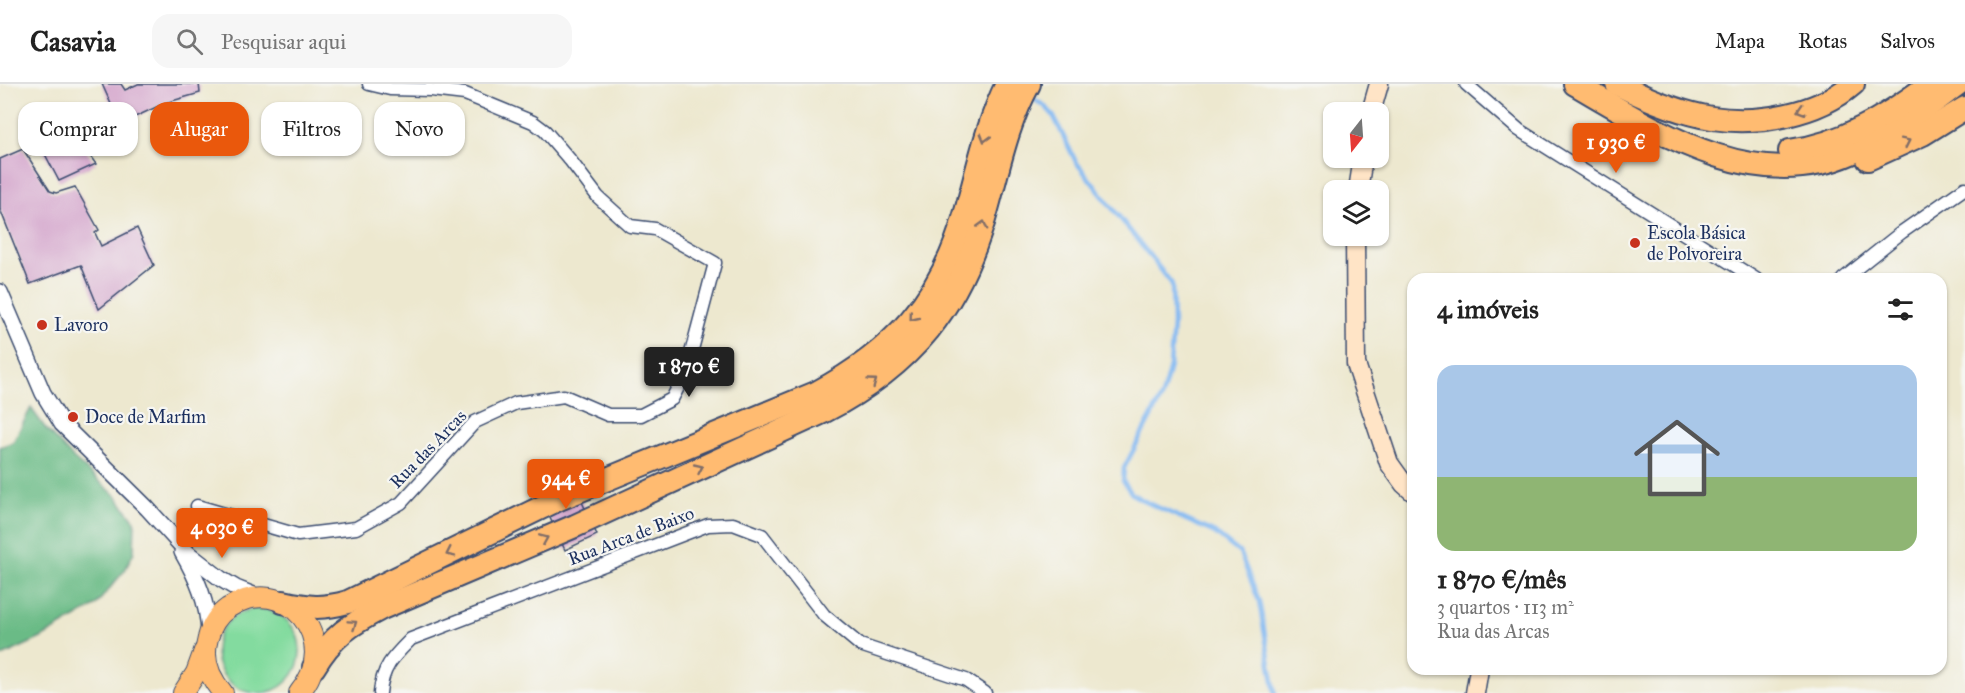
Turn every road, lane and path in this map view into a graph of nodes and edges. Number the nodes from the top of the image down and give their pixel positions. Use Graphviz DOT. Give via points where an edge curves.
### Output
graph roads {
  1 [pos="369,84"];
  2 [pos="1007,84"];
  3 [pos="1029,84"];
  4 [pos="1379,84"];
  5 [pos="1466,84"];
  6 [pos="1575,84"];
  7 [pos="1602,84"];
  8 [pos="1617,84"];
  9 [pos="1853,84"];
  10 [pos="1930,84"];
  11 [pos="1958,84"];
  12 [pos="1374,102"];
  13 [pos="1965,108"];
  14 [pos="1637,121"];
  15 [pos="1965,188"];
  16 [pos="1355,246"];
  17 [pos="1746,273"];
  18 [pos="1851,273"];
  19 [pos="0,292"];
  20 [pos="1407,487"];
  21 [pos="197,506"];
  22 [pos="172,537"];
  23 [pos="261,598"];
  24 [pos="284,602"];
  25 [pos="207,640"];
  26 [pos="1478,675"];
  27 [pos="312,678"];
  28 [pos="183,693"];
  29 [pos="223,693"];
  30 [pos="299,693"];
  31 [pos="380,693"];
  32 [pos="985,693"];
  33 [pos="1475,693"];
  1 -- 21 [label="street, Rua das Arcas" via="465,94 533,122 545,131 598,197 630,226 655,229 715,263 686,372 672,399 641,415 608,415 564,396 516,402 475,422 400,503 356,528 297,535"];
  2 -- 24 [label="highway, one-way" via="989,123 966,214 945,270 911,320 868,362 816,393 559,499 348,602 310,609"];
  27 -- 3 [label="highway, one-way" via="324,649 355,621 823,412 850,398 898,363 937,320 968,268 1010,125"];
  4 -- 12 [label="main road"];
  5 -- 17 [label="street" via="1519,130"];
  6 -- 14 [label="highway"];
  7 -- 10 [label="highway" via="1689,132 1743,148 1787,152 1814,148 1864,129"];
  9 -- 8 [label="highway, one-way" via="1805,110 1749,120 1713,118 1678,110"];
  11 -- 14 [label="highway" via="1909,121 1850,154 1806,165 1739,162 1709,154"];
  14 -- 13 [label="highway, one-way" via="1652,137 1691,157 1752,174 1786,177 1853,165 1923,134"];
  15 -- 18 [label="street"];
  16 -- 20 [label="main road" via="1356,364 1389,463"];
  19 -- 22 [label="street" via="39,384 62,424"];
  22 -- 23 [label="street" via="221,579"];
  22 -- 25 [label="street" via="202,593 207,609"];
  23 -- 24 [label="main road"];
  23 -- 25 [label="main road" via="248,599 224,611"];
  24 -- 27 [label="main road" via="304,618 315,641"];
  25 -- 28 [label="main road" via="196,673"];
  25 -- 29 [label="main road" via="209,672"];
  26 -- 33 [label="main road"];
  27 -- 30 [label="main road"];
  31 -- 32 [label="street, Rua Arca de Baixo" via="389,662 411,639 708,525 733,524 762,535 824,615 860,645 966,680"];
}
